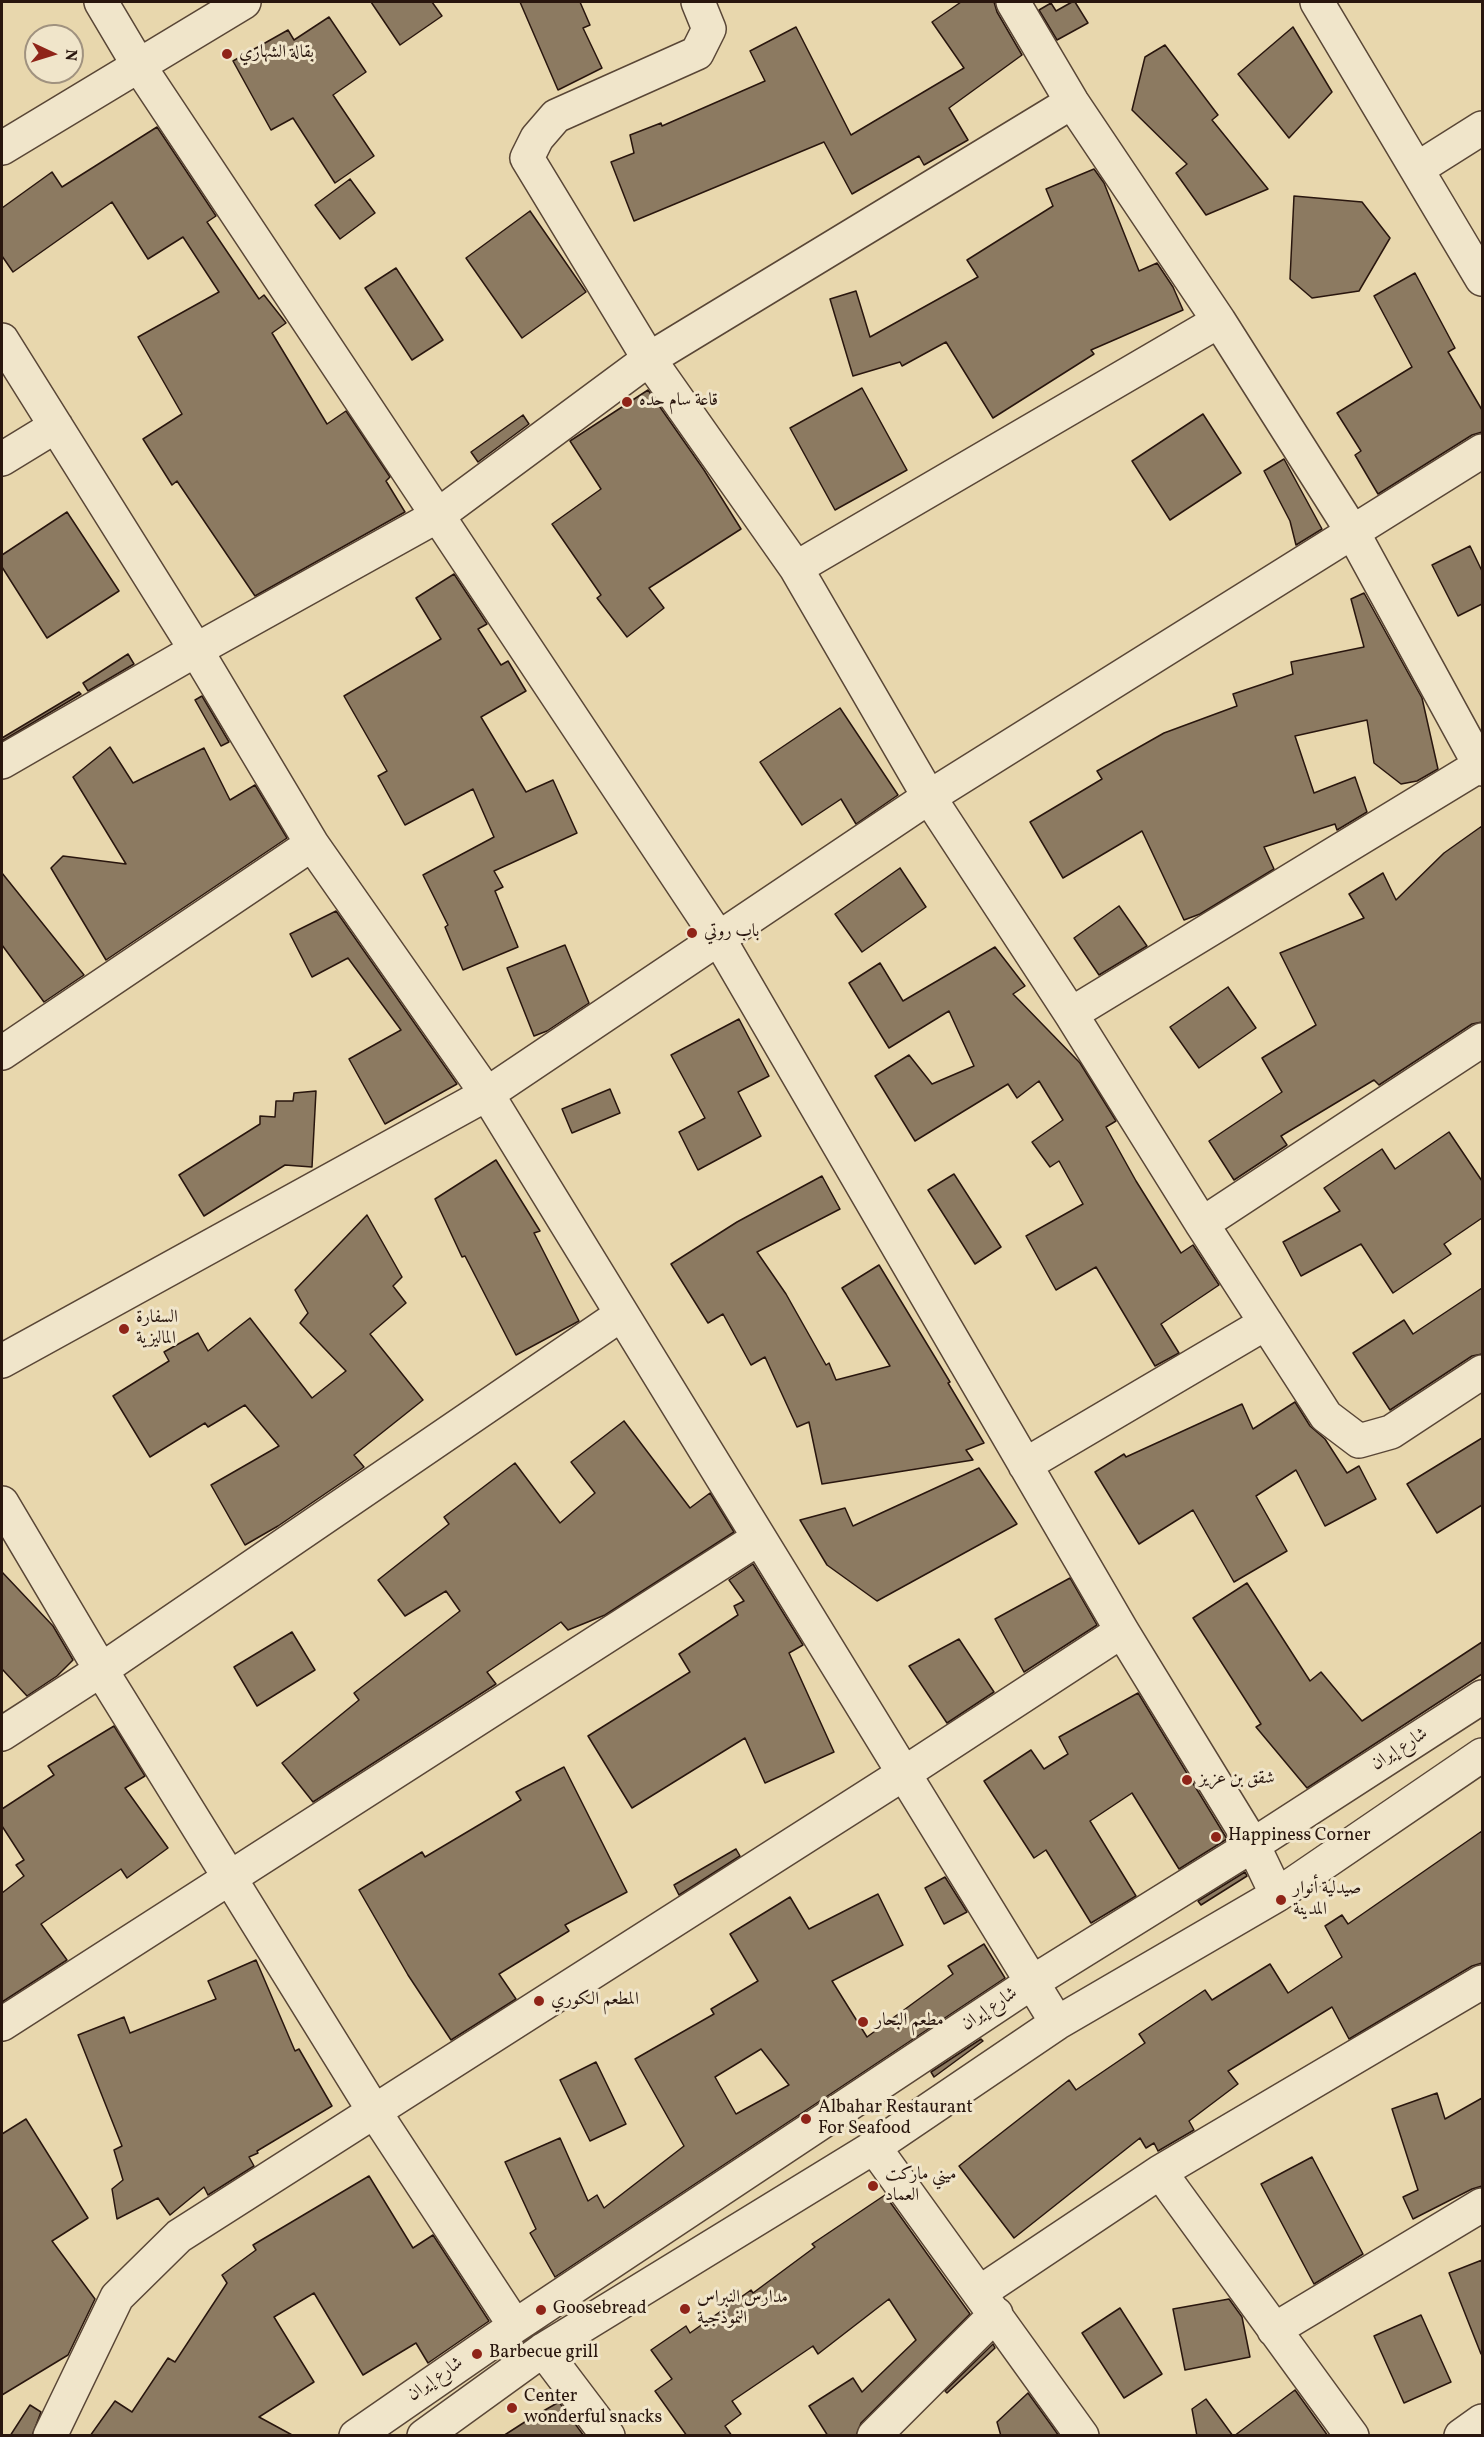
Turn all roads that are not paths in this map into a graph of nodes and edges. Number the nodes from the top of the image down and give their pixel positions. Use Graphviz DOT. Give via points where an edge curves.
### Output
graph roads {
  1 [pos="101,2"];
  2 [pos="244,2"];
  3 [pos="698,2"];
  4 [pos="1013,2"];
  5 [pos="1317,2"];
  6 [pos="139,66"];
  7 [pos="1072,102"];
  8 [pos="1482,128"];
  9 [pos="2,148"];
  10 [pos="1417,169"];
  11 [pos="1482,279"];
  12 [pos="1220,321"];
  13 [pos="2,340"];
  14 [pos="648,359"];
  15 [pos="56,426"];
  16 [pos="1482,451"];
  17 [pos="2,459"];
  18 [pos="437,516"];
  19 [pos="1352,531"];
  20 [pos="795,568"];
  21 [pos="196,650"];
  22 [pos="2,762"];
  23 [pos="1481,767"];
  24 [pos="929,797"];
  25 [pos="312,844"];
  26 [pos="719,939"];
  27 [pos="1071,1014"];
  28 [pos="1482,1040"];
  29 [pos="2,1053"];
  30 [pos="487,1094"];
  31 [pos="1202,1224"];
  32 [pos="622,1314"];
  33 [pos="1266,1323"];
  34 [pos="2,1361"];
  35 [pos="1482,1372"];
  36 [pos="1025,1465"];
  37 [pos="2,1503"];
  38 [pos="759,1538"];
  39 [pos="1122,1630"];
  40 [pos="101,1670"];
  41 [pos="1482,1697"];
  42 [pos="2,1734"];
  43 [pos="1482,1755"];
  44 [pos="903,1774"];
  45 [pos="1253,1845"];
  46 [pos="229,1878"];
  47 [pos="1277,1895"];
  48 [pos="1482,1982"];
  49 [pos="1031,1983"];
  50 [pos="1057,2023"];
  51 [pos="2,2024"];
  52 [pos="374,2111"];
  53 [pos="874,2147"];
  54 [pos="1160,2172"];
  55 [pos="1482,2205"];
  56 [pos="987,2304"];
  57 [pos="515,2326"];
  58 [pos="1274,2330"];
  59 [pos="543,2350"];
  60 [pos="1482,2421"];
  61 [pos="50,2436"];
  62 [pos="356,2436"];
  63 [pos="424,2436"];
  64 [pos="608,2436"];
  65 [pos="874,2436"];
  66 [pos="1082,2436"];
  67 [pos="1352,2436"];
  68 [pos="1461,2436"];
  1 -- 6 [label="street"];
  2 -- 6 [label="street"];
  3 -- 14 [label="street" via="709,29 697,53 556,116 526,158"];
  4 -- 7 [label="street"];
  5 -- 10 [label="street"];
  6 -- 9 [label="street"];
  6 -- 18 [label="street"];
  7 -- 12 [label="street"];
  7 -- 14 [label="street"];
  8 -- 10 [label="street"];
  10 -- 11 [label="street"];
  12 -- 19 [label="street"];
  12 -- 20 [label="street"];
  13 -- 15 [label="street"];
  14 -- 18 [label="street"];
  14 -- 20 [label="street"];
  15 -- 17 [label="street"];
  15 -- 21 [label="street"];
  16 -- 19 [label="street"];
  18 -- 21 [label="street"];
  18 -- 26 [label="street"];
  19 -- 23 [label="street"];
  19 -- 24 [label="street"];
  20 -- 24 [label="street"];
  21 -- 22 [label="street"];
  21 -- 25 [label="street"];
  23 -- 27 [label="street"];
  24 -- 26 [label="street"];
  24 -- 27 [label="street"];
  25 -- 29 [label="street"];
  25 -- 30 [label="street"];
  26 -- 30 [label="street"];
  26 -- 36 [label="street"];
  27 -- 31 [label="street"];
  28 -- 31 [label="street"];
  30 -- 32 [label="street"];
  30 -- 34 [label="street"];
  31 -- 33 [label="street"];
  32 -- 38 [label="street"];
  32 -- 40 [label="street"];
  33 -- 35 [label="street" via="1326,1416 1359,1441 1391,1432"];
  33 -- 36 [label="street"];
  36 -- 39 [label="street"];
  37 -- 40 [label="street"];
  38 -- 44 [label="street"];
  38 -- 46 [label="street"];
  39 -- 44 [label="street"];
  39 -- 45 [label="street"];
  40 -- 42 [label="street"];
  40 -- 46 [label="street"];
  41 -- 45 [label="street, شارع إيران"];
  43 -- 47 [label="street, شارع إيران"];
  44 -- 49 [label="street"];
  44 -- 52 [label="street"];
  45 -- 47 [label="street"];
  45 -- 49 [label="street, شارع إيران"];
  46 -- 51 [label="street"];
  46 -- 52 [label="street"];
  47 -- 50 [label="street, شارع إيران"];
  48 -- 54 [label="street"];
  49 -- 50 [label="street"];
  49 -- 57 [label="street, شارع إيران"];
  50 -- 53 [label="street, شارع إيران"];
  52 -- 57 [label="street"];
  52 -- 61 [label="street" via="179,2236 117,2296"];
  53 -- 56 [label="street"];
  53 -- 59 [label="street, شارع إيران"];
  54 -- 56 [label="street"];
  54 -- 58 [label="street"];
  55 -- 58 [label="street"];
  56 -- 65 [label="street"];
  56 -- 66 [label="street"];
  57 -- 62 [label="street, شارع إيران"];
  58 -- 67 [label="street"];
  59 -- 63 [label="street, شارع إيران"];
  59 -- 64 [label="street"];
  60 -- 68 [label="street"];
}
